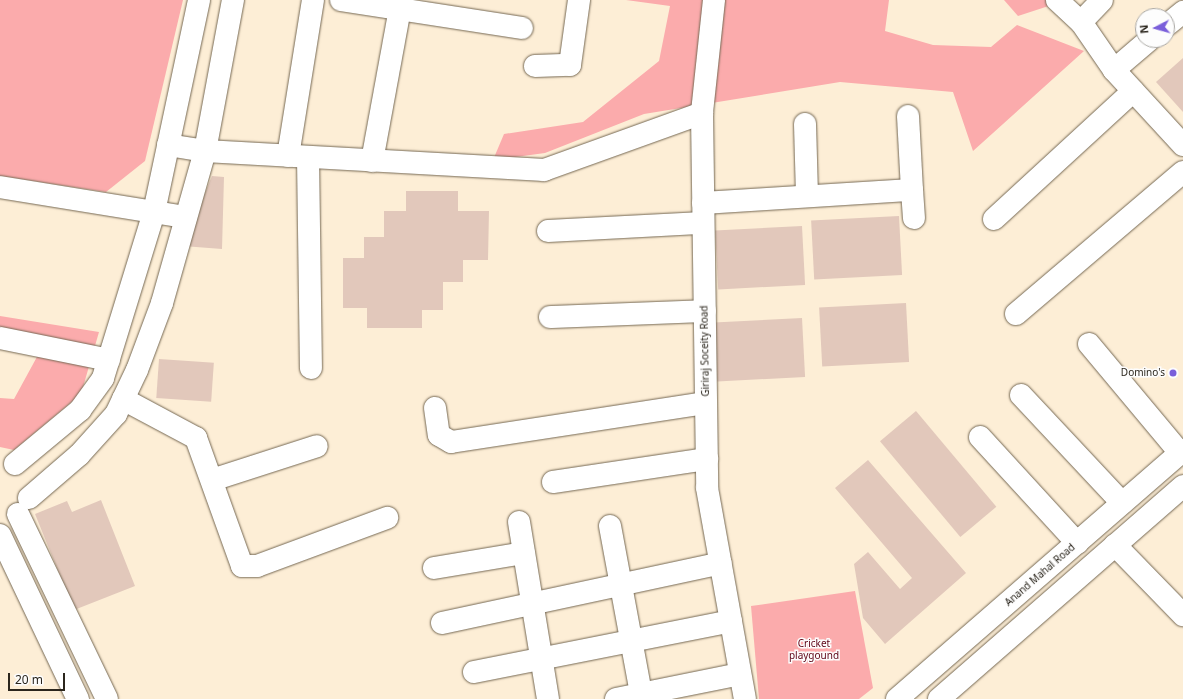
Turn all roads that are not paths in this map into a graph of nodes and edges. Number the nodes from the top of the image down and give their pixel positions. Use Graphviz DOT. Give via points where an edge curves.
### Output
graph roads {
  1 [pos="233,0"];
  2 [pos="313,0"];
  3 [pos="341,0"];
  4 [pos="579,0"];
  5 [pos="714,0"];
  6 [pos="1057,0"];
  7 [pos="1102,0"];
  8 [pos="201,1"];
  9 [pos="400,9"];
  10 [pos="1183,12"];
  11 [pos="1175,18"];
  12 [pos="1081,22"];
  13 [pos="522,28"];
  14 [pos="1140,48"];
  15 [pos="535,66"];
  16 [pos="1114,70"];
  17 [pos="1133,90"];
  18 [pos="702,113"];
  19 [pos="908,116"];
  20 [pos="805,124"];
  21 [pos="168,144"];
  22 [pos="1183,145"];
  23 [pos="205,151"];
  24 [pos="298,156"];
  25 [pos="372,161"];
  26 [pos="1183,172"];
  27 [pos="0,187"];
  28 [pos="912,190"];
  29 [pos="808,196"];
  30 [pos="154,212"];
  31 [pos="703,213"];
  32 [pos="186,217"];
  33 [pos="914,218"];
  34 [pos="994,219"];
  35 [pos="548,230"];
  36 [pos="705,311"];
  37 [pos="1016,314"];
  38 [pos="550,317"];
  39 [pos="0,338"];
  40 [pos="1089,344"];
  41 [pos="109,360"];
  42 [pos="311,368"];
  43 [pos="1021,396"];
  44 [pos="123,399"];
  45 [pos="706,403"];
  46 [pos="435,408"];
  47 [pos="980,437"];
  48 [pos="317,446"];
  49 [pos="1182,452"];
  50 [pos="707,459"];
  51 [pos="7,462"];
  52 [pos="212,480"];
  53 [pos="553,482"];
  54 [pos="1183,486"];
  55 [pos="1122,503"];
  56 [pos="16,511"];
  57 [pos="387,518"];
  58 [pos="519,522"];
  59 [pos="610,526"];
  60 [pos="0,535"];
  61 [pos="1077,543"];
  62 [pos="1115,545"];
  63 [pos="524,553"];
  64 [pos="721,563"];
  65 [pos="434,568"];
  66 [pos="621,584"];
  67 [pos="532,602"];
  68 [pos="1183,615"];
  69 [pos="731,621"];
  70 [pos="442,623"];
  71 [pos="632,642"];
  72 [pos="541,659"];
  73 [pos="474,672"];
  74 [pos="740,674"];
  75 [pos="641,694"];
  76 [pos="78,699"];
  77 [pos="107,699"];
  78 [pos="548,699"];
  79 [pos="616,699"];
  80 [pos="745,699"];
  81 [pos="897,699"];
  82 [pos="939,699"];
  1 -- 23 [label="street"];
  2 -- 24 [label="street"];
  3 -- 9 [label="street"];
  4 -- 15 [label="street" via="570,65"];
  5 -- 18 [label="street, Giriraj Soceity Road"];
  6 -- 12 [label="street"];
  7 -- 12 [label="street"];
  8 -- 21 [label="street"];
  9 -- 13 [label="street"];
  9 -- 25 [label="street"];
  10 -- 11 [label="street"];
  12 -- 16 [label="street"];
  14 -- 16 [label="street"];
  16 -- 17 [label="street"];
  17 -- 22 [label="street"];
  17 -- 34 [label="street"];
  18 -- 25 [label="street" via="544,170"];
  18 -- 31 [label="street, Giriraj Soceity Road"];
  19 -- 28 [label="street"];
  20 -- 29 [label="street"];
  21 -- 23 [label="street"];
  21 -- 30 [label="street"];
  23 -- 24 [label="street"];
  23 -- 32 [label="street"];
  24 -- 25 [label="street"];
  24 -- 42 [label="street"];
  26 -- 37 [label="street"];
  27 -- 30 [label="street"];
  28 -- 29 [label="street"];
  28 -- 33 [label="street"];
  29 -- 31 [label="street"];
  30 -- 32 [label="street"];
  30 -- 41 [label="street"];
  31 -- 35 [label="street"];
  31 -- 36 [label="street, Giriraj Soceity Road"];
  32 -- 44 [label="street" via="162,303"];
  36 -- 38 [label="street"];
  36 -- 45 [label="street, Giriraj Soceity Road"];
  39 -- 41 [label="street"];
  40 -- 49 [label="street"];
  41 -- 51 [label="street" via="94,394 80,410"];
  43 -- 55 [label="street"];
  44 -- 52 [label="street" via="196,438"];
  44 -- 56 [label="street" via="116,414 79,455"];
  45 -- 46 [label="street" via="451,442 439,435"];
  45 -- 50 [label="street, Giriraj Soceity Road"];
  47 -- 61 [label="street"];
  48 -- 52 [label="street"];
  49 -- 55 [label="street, Anand Mahal Road"];
  50 -- 53 [label="street"];
  50 -- 64 [label="street, Giriraj Soceity Road" via="707,488"];
  51 -- 56 [label="street" via="28,478"];
  52 -- 57 [label="street" via="238,560 249,568"];
  54 -- 62 [label="street"];
  55 -- 61 [label="street, Anand Mahal Road"];
  56 -- 77 [label="street"];
  58 -- 63 [label="street"];
  59 -- 66 [label="street"];
  60 -- 76 [label="street"];
  61 -- 81 [label="street, Anand Mahal Road"];
  62 -- 68 [label="street"];
  62 -- 82 [label="street"];
  63 -- 65 [label="street"];
  63 -- 67 [label="street"];
  64 -- 66 [label="street"];
  64 -- 69 [label="street, Giriraj Soceity Road"];
  66 -- 67 [label="street"];
  66 -- 71 [label="street"];
  67 -- 70 [label="street"];
  67 -- 72 [label="street"];
  69 -- 71 [label="street"];
  69 -- 74 [label="street, Giriraj Soceity Road"];
  71 -- 72 [label="street"];
  71 -- 75 [label="street"];
  72 -- 73 [label="street"];
  72 -- 78 [label="street"];
  74 -- 75 [label="street"];
  74 -- 80 [label="street, Giriraj Soceity Road"];
  75 -- 79 [label="street"];
}
